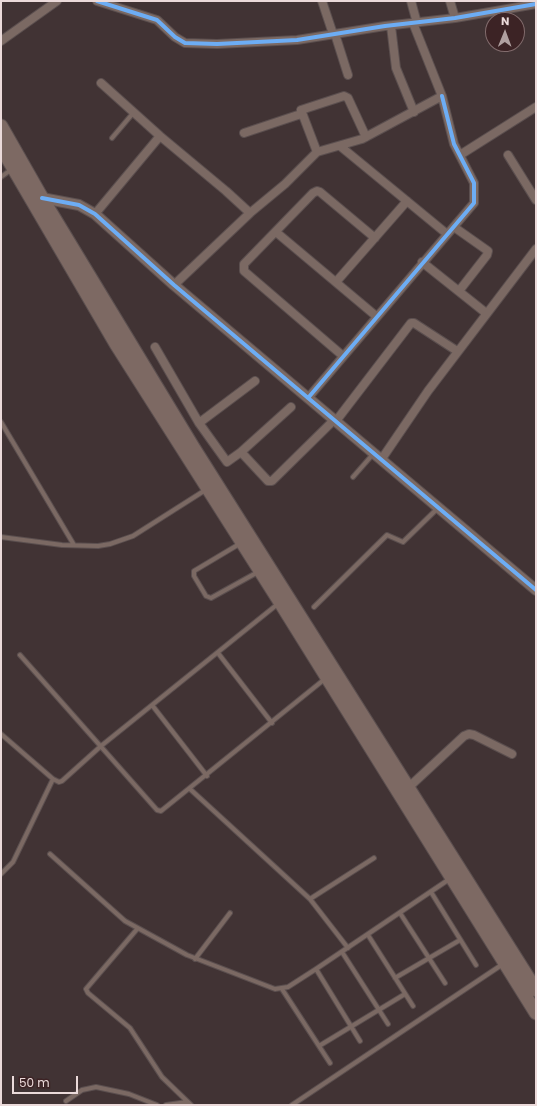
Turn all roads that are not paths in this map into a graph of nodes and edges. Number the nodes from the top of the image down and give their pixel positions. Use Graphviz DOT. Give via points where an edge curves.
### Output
graph roads {
  1 [pos="57,1"];
  2 [pos="97,1"];
  3 [pos="322,1"];
  4 [pos="411,1"];
  5 [pos="450,1"];
  6 [pos="536,4"];
  7 [pos="455,18"];
  8 [pos="415,23"];
  9 [pos="391,26"];
  10 [pos="334,34"];
  11 [pos="1,41"];
  12 [pos="348,75"];
  13 [pos="101,83"];
  14 [pos="442,96"];
  15 [pos="536,107"];
  16 [pos="134,112"];
  17 [pos="414,112"];
  18 [pos="301,114"];
  19 [pos="1,126"];
  20 [pos="244,133"];
  21 [pos="160,136"];
  22 [pos="366,137"];
  23 [pos="112,138"];
  24 [pos="340,146"];
  25 [pos="1,147"];
  26 [pos="317,152"];
  27 [pos="460,155"];
  28 [pos="508,155"];
  29 [pos="14,168"];
  30 [pos="1,177"];
  31 [pos="42,198"];
  32 [pos="536,200"];
  33 [pos="407,201"];
  34 [pos="250,213"];
  35 [pos="95,214"];
  36 [pos="454,226"];
  37 [pos="276,232"];
  38 [pos="447,234"];
  39 [pos="375,238"];
  40 [pos="536,249"];
  41 [pos="422,262"];
  42 [pos="336,282"];
  43 [pos="174,285"];
  44 [pos="458,292"];
  45 [pos="486,314"];
  46 [pos="376,316"];
  47 [pos="155,347"];
  48 [pos="458,351"];
  49 [pos="343,356"];
  50 [pos="255,380"];
  51 [pos="169,389"];
  52 [pos="308,398"];
  53 [pos="291,407"];
  54 [pos="335,421"];
  55 [pos="1,422"];
  56 [pos="199,423"];
  57 [pos="240,452"];
  58 [pos="378,457"];
  59 [pos="353,477"];
  60 [pos="208,489"];
  61 [pos="438,508"];
  62 [pos="1,537"];
  63 [pos="242,543"];
  64 [pos="74,545"];
  65 [pos="260,571"];
  66 [pos="536,590"];
  67 [pos="280,602"];
  68 [pos="314,607"];
  69 [pos="218,653"];
  70 [pos="20,655"];
  71 [pos="326,678"];
  72 [pos="152,705"];
  73 [pos="272,723"];
  74 [pos="1,734"];
  75 [pos="101,746"];
  76 [pos="512,754"];
  77 [pos="207,776"];
  78 [pos="53,779"];
  79 [pos="409,787"];
  80 [pos="190,789"];
  81 [pos="50,854"];
  82 [pos="374,858"];
  83 [pos="1,874"];
  84 [pos="453,877"];
  85 [pos="431,892"];
  86 [pos="310,899"];
  87 [pos="400,913"];
  88 [pos="230,914"];
  89 [pos="138,928"];
  90 [pos="368,935"];
  91 [pos="460,940"];
  92 [pos="348,948"];
  93 [pos="342,952"];
  94 [pos="429,958"];
  95 [pos="195,959"];
  96 [pos="505,963"];
  97 [pos="476,965"];
  98 [pos="316,969"];
  99 [pos="395,978"];
  100 [pos="445,983"];
  101 [pos="282,989"];
  102 [pos="536,990"];
  103 [pos="405,994"];
  104 [pos="413,1006"];
  105 [pos="378,1010"];
  106 [pos="536,1013"];
  107 [pos="388,1024"];
  108 [pos="351,1026"];
  109 [pos="360,1041"];
  110 [pos="319,1046"];
  111 [pos="330,1062"];
  112 [pos="66,1101"];
  113 [pos="189,1104"];
  114 [pos="157,1105"];
  115 [pos="166,1105"];
  116 [pos="292,1105"];
  1 -- 11 [label="street"];
  2 -- 10 [label="street" via="157,20 185,43 297,40"];
  3 -- 10 [label="street"];
  4 -- 8 [label="street"];
  5 -- 7 [label="street"];
  6 -- 7 [label="street"];
  7 -- 8 [label="street"];
  8 -- 9 [label="street"];
  8 -- 14 [label="street"];
  9 -- 10 [label="street"];
  9 -- 17 [label="street" via="396,68"];
  10 -- 12 [label="street"];
  13 -- 16 [label="street"];
  14 -- 17 [label="street"];
  14 -- 27 [label="street" via="454,144"];
  15 -- 27 [label="street"];
  16 -- 21 [label="street"];
  16 -- 23 [label="lane"];
  17 -- 22 [label="street"];
  18 -- 20 [label="street"];
  18 -- 22 [label="street" via="302,109 346,96"];
  18 -- 26 [label="street"];
  19 -- 31 [label="main road"];
  21 -- 34 [label="street"];
  21 -- 35 [label="street"];
  22 -- 24 [label="street"];
  24 -- 26 [label="street"];
  24 -- 33 [label="street"];
  25 -- 29 [label="main road"];
  26 -- 34 [label="street" via="285,184"];
  27 -- 36 [label="street" via="474,183 474,198 472,206"];
  28 -- 32 [label="street"];
  29 -- 30 [label="lane"];
  29 -- 60 [label="main road" via="116,344"];
  31 -- 35 [label="street" via="79,205"];
  31 -- 51 [label="main road"];
  33 -- 38 [label="street"];
  33 -- 39 [label="street"];
  34 -- 43 [label="street"];
  35 -- 43 [label="street"];
  36 -- 38 [label="street"];
  36 -- 44 [label="street" via="488,251"];
  37 -- 39 [label="street" via="317,191"];
  37 -- 42 [label="street"];
  37 -- 49 [label="street" via="244,264 244,270"];
  38 -- 41 [label="street"];
  39 -- 42 [label="street"];
  40 -- 45 [label="street"];
  41 -- 44 [label="street"];
  41 -- 46 [label="street"];
  42 -- 46 [label="street"];
  43 -- 52 [label="street"];
  44 -- 45 [label="street"];
  45 -- 48 [label="street"];
  46 -- 49 [label="street"];
  47 -- 51 [label="street"];
  48 -- 54 [label="street" via="411,323"];
  48 -- 58 [label="street"];
  49 -- 52 [label="street"];
  50 -- 56 [label="street"];
  51 -- 56 [label="street"];
  51 -- 79 [label="main road" via="257,549"];
  52 -- 54 [label="street"];
  53 -- 57 [label="street"];
  54 -- 57 [label="street" via="272,481 268,481"];
  54 -- 58 [label="street"];
  55 -- 64 [label="lane"];
  56 -- 57 [label="street" via="225,461 229,461"];
  58 -- 59 [label="lane"];
  58 -- 61 [label="street"];
  60 -- 63 [label="main road"];
  60 -- 64 [label="lane" via="122,541 98,546"];
  61 -- 66 [label="street"];
  61 -- 68 [label="lane" via="403,542 386,535"];
  62 -- 64 [label="lane"];
  63 -- 65 [label="main road"];
  63 -- 65 [label="lane" via="194,571 194,576 206,596 211,598"];
  65 -- 67 [label="main road"];
  67 -- 69 [label="lane"];
  67 -- 71 [label="main road"];
  69 -- 72 [label="lane"];
  69 -- 73 [label="lane"];
  70 -- 75 [label="lane"];
  71 -- 73 [label="lane"];
  71 -- 84 [label="main road"];
  72 -- 75 [label="lane"];
  72 -- 77 [label="lane"];
  73 -- 77 [label="lane"];
  74 -- 78 [label="lane"];
  75 -- 78 [label="lane" via="62,781"];
  75 -- 80 [label="lane" via="161,812"];
  76 -- 79 [label="street" via="469,734"];
  77 -- 80 [label="lane"];
  78 -- 83 [label="lane" via="13,862"];
  79 -- 102 [label="main road"];
  80 -- 86 [label="lane"];
  81 -- 89 [label="lane" via="119,917"];
  82 -- 86 [label="lane"];
  84 -- 85 [label="lane"];
  84 -- 96 [label="main road"];
  85 -- 87 [label="lane"];
  85 -- 91 [label="lane"];
  86 -- 92 [label="lane"];
  87 -- 90 [label="lane"];
  87 -- 94 [label="lane"];
  88 -- 95 [label="lane"];
  89 -- 95 [label="lane"];
  89 -- 113 [label="lane" via="86,989 130,1028 162,1077"];
  90 -- 92 [label="lane"];
  90 -- 99 [label="lane"];
  91 -- 94 [label="lane"];
  91 -- 97 [label="lane"];
  92 -- 93 [label="lane"];
  93 -- 98 [label="lane"];
  93 -- 105 [label="lane"];
  94 -- 99 [label="lane"];
  94 -- 100 [label="lane"];
  95 -- 101 [label="lane" via="268,988"];
  96 -- 106 [label="main road"];
  96 -- 116 [label="lane"];
  98 -- 101 [label="lane"];
  98 -- 108 [label="lane"];
  99 -- 103 [label="lane"];
  101 -- 110 [label="lane"];
  103 -- 104 [label="lane"];
  103 -- 105 [label="lane"];
  105 -- 107 [label="lane"];
  105 -- 108 [label="lane"];
  108 -- 109 [label="lane"];
  108 -- 110 [label="lane"];
  110 -- 111 [label="lane"];
  112 -- 114 [label="lane" via="82,1090 96,1087 129,1094"];
  113 -- 115 [label="lane"];
}
